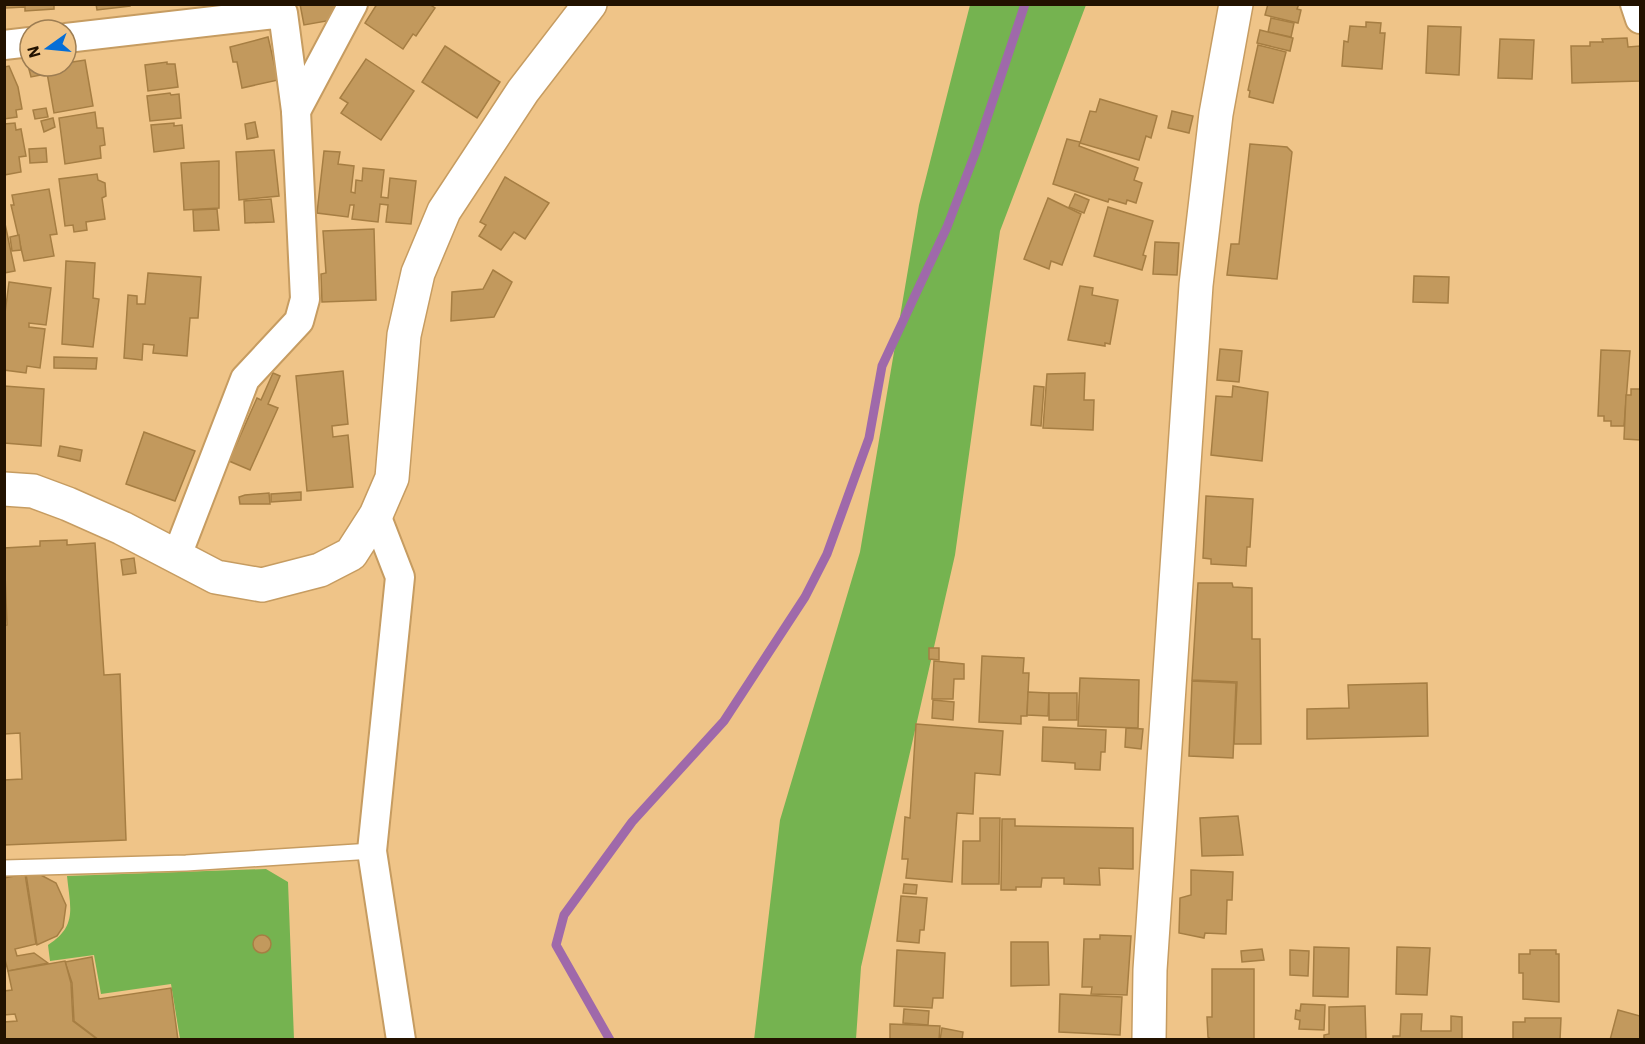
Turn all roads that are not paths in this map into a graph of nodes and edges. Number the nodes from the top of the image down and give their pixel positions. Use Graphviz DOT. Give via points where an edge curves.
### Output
graph roads {
  1 [pos="353,4"];
  2 [pos="590,4"];
  3 [pos="1236,4"];
  4 [pos="1635,4"];
  5 [pos="1641,19"];
  6 [pos="78,37"];
  7 [pos="296,111"];
  8 [pos="4,489"];
  9 [pos="376,515"];
  10 [pos="176,558"];
  11 [pos="372,851"];
  12 [pos="4,868"];
  13 [pos="401,1040"];
  14 [pos="1149,1040"];
  1 -- 7 [label="street"];
  2 -- 9 [label="street" via="517,100 444,211 418,273 406,324 392,478"];
  3 -- 14 [label="street" via="1216,114 1196,285 1150,970"];
  4 -- 5 [label="street"];
  6 -- 7 [label="street" via="283,13"];
  7 -- 10 [label="street" via="305,299 299,321 244,379"];
  8 -- 10 [label="street" via="33,491 68,504"];
  9 -- 10 [label="street" via="351,554 320,570 262,585 216,577"];
  9 -- 11 [label="street" via="400,576"];
  11 -- 12 [label="lane" via="186,863"];
  11 -- 13 [label="street"];
}
